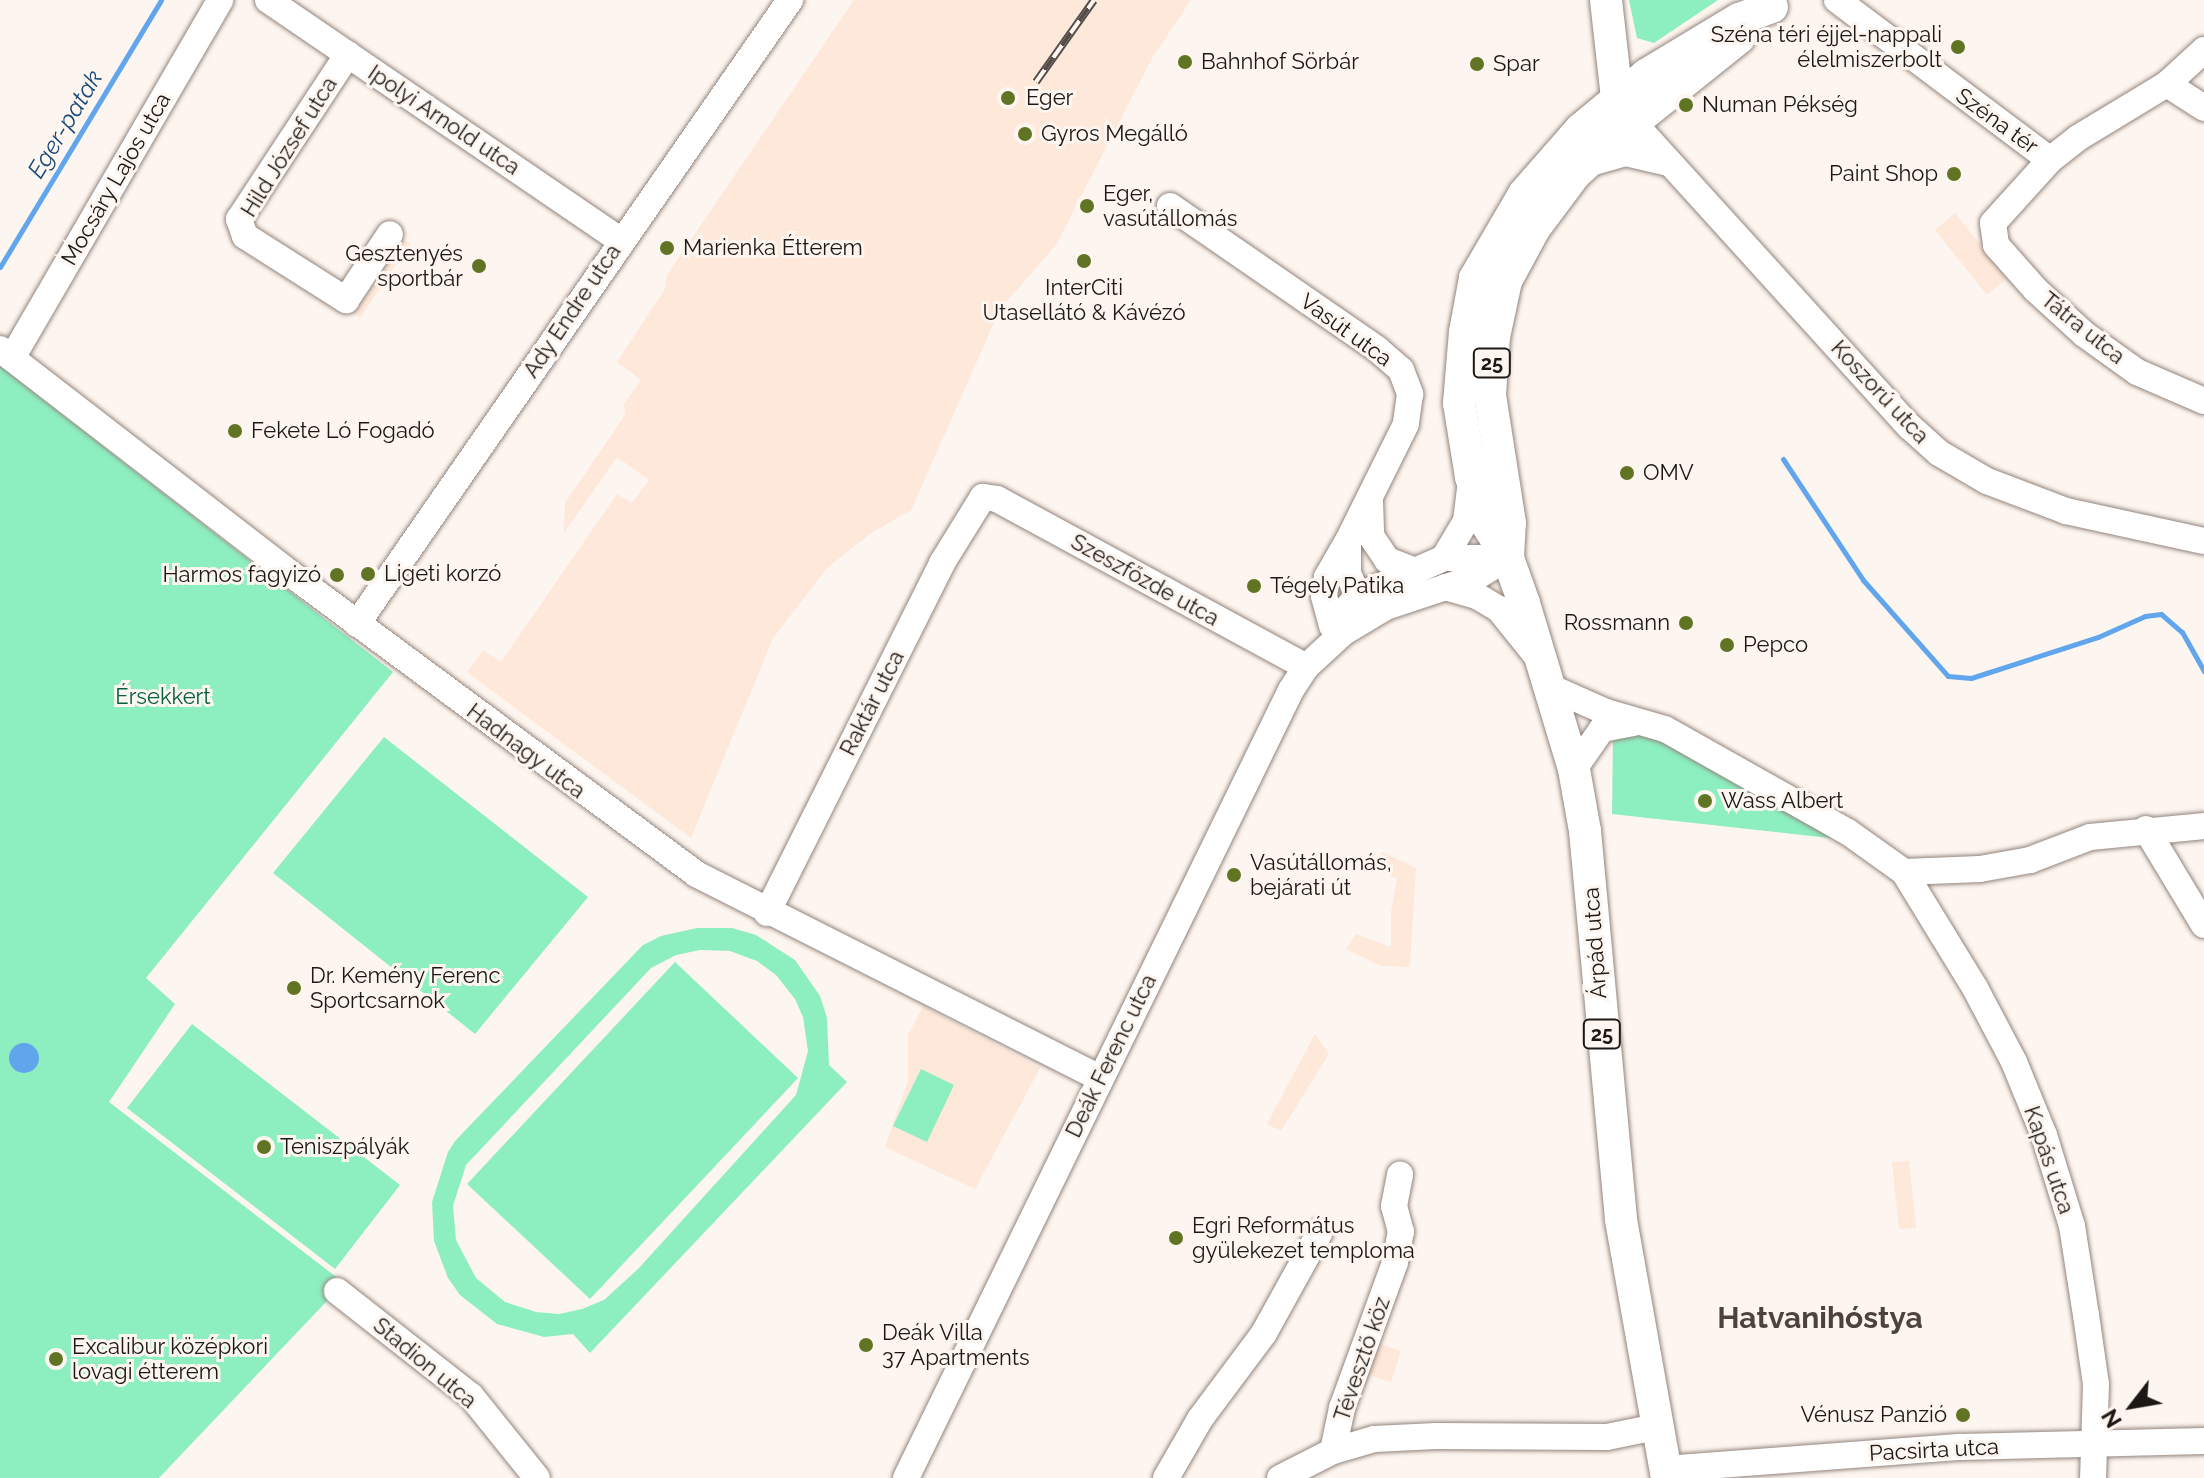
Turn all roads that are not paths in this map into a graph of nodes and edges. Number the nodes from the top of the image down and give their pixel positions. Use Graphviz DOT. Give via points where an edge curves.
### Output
graph roads {
  1 [pos="220,0"];
  2 [pos="268,0"];
  3 [pos="790,0"];
  4 [pos="1606,0"];
  5 [pos="1837,0"];
  6 [pos="1758,6"];
  7 [pos="2204,50"];
  8 [pos="348,54"];
  9 [pos="2167,84"];
  10 [pos="2204,108"];
  11 [pos="1625,110"];
  12 [pos="2050,160"];
  13 [pos="1668,163"];
  14 [pos="1586,164"];
  15 [pos="1170,206"];
  16 [pos="1993,223"];
  17 [pos="390,234"];
  18 [pos="620,240"];
  19 [pos="6,354"];
  20 [pos="2204,401"];
  21 [pos="1471,477"];
  22 [pos="983,497"];
  23 [pos="1370,499"];
  24 [pos="1348,541"];
  25 [pos="2204,541"];
  26 [pos="1444,558"];
  27 [pos="1508,558"];
  28 [pos="1413,570"];
  29 [pos="1445,587"];
  30 [pos="1358,596"];
  31 [pos="1386,607"];
  32 [pos="357,624"];
  33 [pos="1335,634"];
  34 [pos="1306,667"];
  35 [pos="1547,677"];
  36 [pos="1638,722"];
  37 [pos="1574,769"];
  38 [pos="2204,826"];
  39 [pos="2146,829"];
  40 [pos="1904,872"];
  41 [pos="767,913"];
  42 [pos="2204,925"];
  43 [pos="1100,1078"];
  44 [pos="1400,1175"];
  45 [pos="1320,1232"];
  46 [pos="337,1291"];
  47 [pos="1656,1427"];
  48 [pos="2204,1441"];
  49 [pos="2096,1443"];
  50 [pos="1333,1451"];
  51 [pos="1666,1473"];
  52 [pos="1288,1476"];
  53 [pos="537,1478"];
  54 [pos="906,1478"];
  55 [pos="1166,1478"];
  56 [pos="2093,1478"];
  1 -- 19 [label="street, Mocsáry Lajos utca"];
  2 -- 8 [label="street, Ipolyi Arnold utca"];
  3 -- 18 [label="street, Ady Endre utca"];
  4 -- 11 [label="main road"];
  5 -- 12 [label="street, Széna tér"];
  6 -- 11 [label="main road, 25" via="1646,75"];
  7 -- 9 [label="street"];
  8 -- 17 [label="street, Hild József utca" via="239,219 245,236 346,300"];
  8 -- 18 [label="street, Ipolyi Arnold utca"];
  9 -- 10 [label="street"];
  9 -- 12 [label="street"];
  11 -- 13 [label="street, Koszorú utca"];
  11 -- 14 [label="main road, 25"];
  11 -- 21 [label="main road, 25" via="1571,140 1524,194 1475,278 1459,403"];
  12 -- 16 [label="street, Széna tér"];
  13 -- 14 [label="street" via="1626,153"];
  13 -- 25 [label="street, Koszorú utca" via="1939,453 1987,481 2066,511"];
  14 -- 27 [label="main road, 25" via="1534,229 1506,281 1494,337 1490,395 1510,523"];
  15 -- 23 [label="street, Vasút utca" via="1401,370 1410,394 1406,424"];
  16 -- 20 [label="street, Tátra utca" via="1996,245 2084,334 2137,372"];
  18 -- 32 [label="street, Ady Endre utca"];
  19 -- 32 [label="street, Hadnagy utca"];
  21 -- 26 [label="street" via="1466,521"];
  21 -- 27 [label="main road, 25" via="1487,525"];
  22 -- 34 [label="street, Szeszfőzde utca" via="997,499"];
  22 -- 41 [label="street, Raktár utca" via="942,563"];
  23 -- 24 [label="street, Vasút utca"];
  23 -- 28 [label="street" via="1371,536 1387,560"];
  24 -- 30 [label="street" via="1348,573"];
  24 -- 33 [label="street, Vasút utca" via="1327,577 1324,596"];
  26 -- 27 [label="street"];
  26 -- 28 [label="street"];
  27 -- 29 [label="street, Deák Ferenc utca"];
  27 -- 35 [label="main road, Árpád utca / 25"];
  28 -- 30 [label="street"];
  29 -- 31 [label="street, Deák Ferenc utca"];
  29 -- 35 [label="street" via="1499,609 1519,630"];
  30 -- 31 [label="street"];
  30 -- 33 [label="street"];
  31 -- 33 [label="street, Deák Ferenc utca"];
  32 -- 41 [label="street, Hadnagy utca" via="648,841"];
  33 -- 34 [label="street, Deák Ferenc utca"];
  34 -- 43 [label="street, Deák Ferenc utca"];
  35 -- 36 [label="street" via="1582,703"];
  35 -- 37 [label="main road, Árpád utca / 25"];
  36 -- 37 [label="street" via="1602,729"];
  36 -- 40 [label="street" via="1665,729 1716,755 1848,832"];
  37 -- 47 [label="main road, Árpád utca / 25" via="1586,844 1621,1219"];
  38 -- 39 [label="street"];
  39 -- 40 [label="street" via="2090,837 2030,860 1980,869"];
  39 -- 42 [label="street"];
  40 -- 49 [label="street, Kapás utca" via="1975,988 2044,1135 2072,1226 2096,1384"];
  41 -- 43 [label="street, Hadnagy utca"];
  43 -- 54 [label="street, Deák Ferenc utca"];
  44 -- 50 [label="street, Tévesztő köz" via="1394,1206 1401,1232 1395,1262 1342,1408"];
  45 -- 55 [label="street" via="1264,1333 1200,1419"];
  46 -- 53 [label="street, Stadion utca" via="471,1396"];
  47 -- 50 [label="street" via="1607,1437 1374,1439"];
  47 -- 51 [label="main road, Árpád utca / 25"];
  48 -- 49 [label="street, Pacsirta utca"];
  49 -- 51 [label="street, Pacsirta utca" via="1961,1447"];
  49 -- 56 [label="street, Kapás utca"];
  50 -- 52 [label="street"];
}
